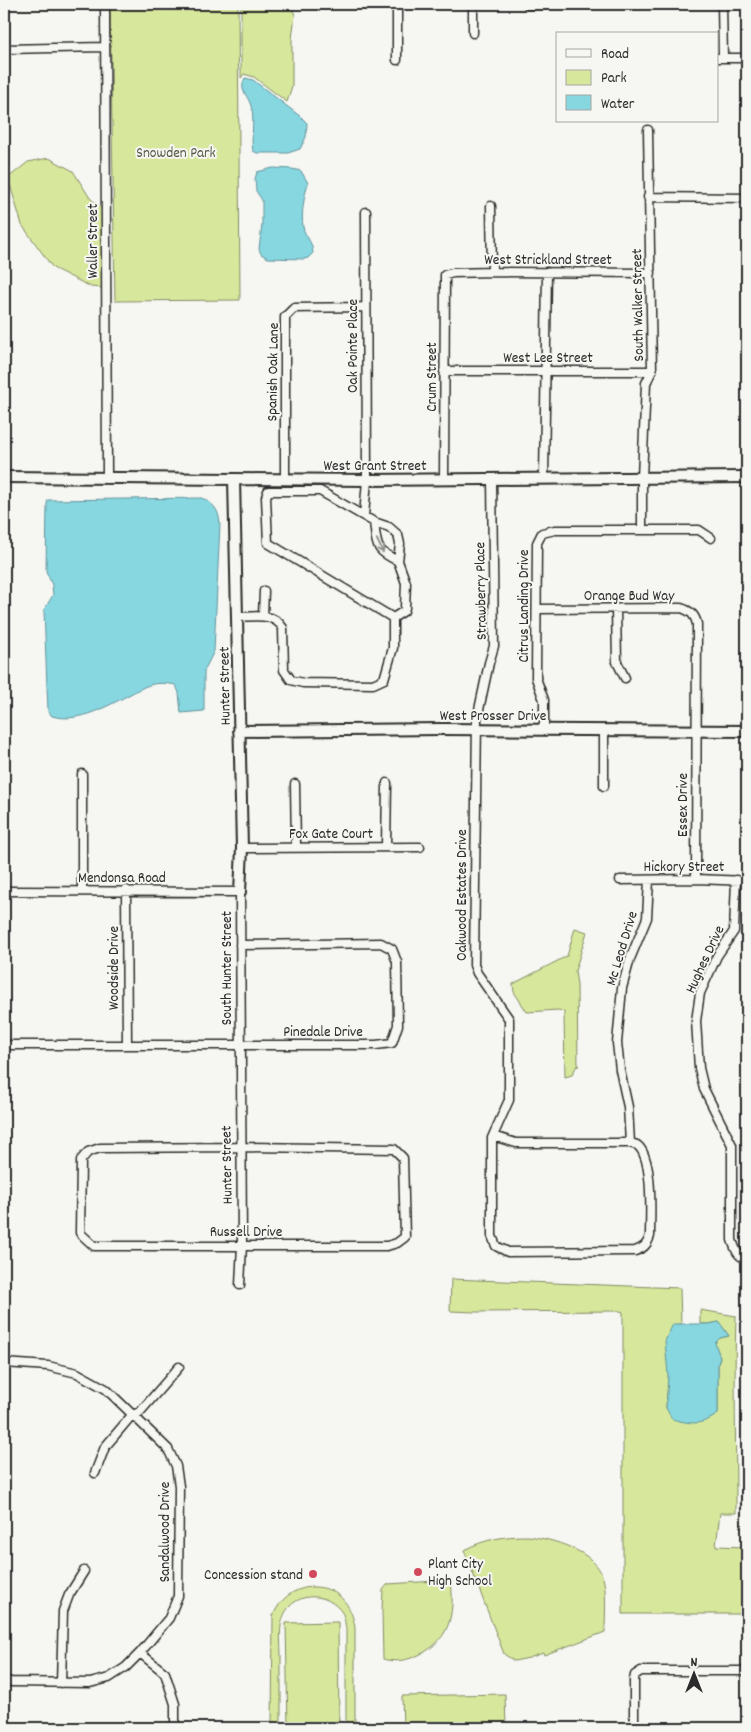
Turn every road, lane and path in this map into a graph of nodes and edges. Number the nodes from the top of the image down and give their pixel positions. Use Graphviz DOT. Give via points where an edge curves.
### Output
graph roads {
  1 [pos="105,4"];
  2 [pos="397,4"];
  3 [pos="473,4"];
  4 [pos="527,4"];
  5 [pos="540,4"];
  6 [pos="548,4"];
  7 [pos="722,4"];
  8 [pos="473,33"];
  9 [pos="105,47"];
  10 [pos="4,49"];
  11 [pos="720,58"];
  12 [pos="747,58"];
  13 [pos="397,60"];
  14 [pos="648,130"];
  15 [pos="648,197"];
  16 [pos="747,198"];
  17 [pos="491,206"];
  18 [pos="366,212"];
  19 [pos="492,272"];
  20 [pos="548,272"];
  21 [pos="651,273"];
  22 [pos="445,275"];
  23 [pos="366,307"];
  24 [pos="444,370"];
  25 [pos="545,370"];
  26 [pos="652,371"];
  27 [pos="4,477"];
  28 [pos="747,477"];
  29 [pos="107,478"];
  30 [pos="642,478"];
  31 [pos="234,479"];
  32 [pos="444,479"];
  33 [pos="492,479"];
  34 [pos="544,479"];
  35 [pos="285,480"];
  36 [pos="367,480"];
  37 [pos="364,516"];
  38 [pos="374,522"];
  39 [pos="642,530"];
  40 [pos="711,538"];
  41 [pos="398,561"];
  42 [pos="264,591"];
  43 [pos="537,609"];
  44 [pos="616,609"];
  45 [pos="263,616"];
  46 [pos="237,617"];
  47 [pos="393,618"];
  48 [pos="625,678"];
  49 [pos="476,730"];
  50 [pos="544,730"];
  51 [pos="239,731"];
  52 [pos="604,731"];
  53 [pos="696,731"];
  54 [pos="747,731"];
  55 [pos="82,774"];
  56 [pos="387,783"];
  57 [pos="295,784"];
  58 [pos="604,786"];
  59 [pos="296,847"];
  60 [pos="386,847"];
  61 [pos="420,847"];
  62 [pos="242,848"];
  63 [pos="696,879"];
  64 [pos="620,880"];
  65 [pos="649,880"];
  66 [pos="736,880"];
  67 [pos="747,881"];
  68 [pos="126,890"];
  69 [pos="4,891"];
  70 [pos="82,891"];
  71 [pos="240,892"];
  72 [pos="240,945"];
  73 [pos="4,1045"];
  74 [pos="127,1045"];
  75 [pos="240,1045"];
  76 [pos="493,1136"];
  77 [pos="630,1143"];
  78 [pos="240,1147"];
  79 [pos="242,1245"];
  80 [pos="747,1259"];
  81 [pos="240,1286"];
  82 [pos="4,1363"];
  83 [pos="178,1367"];
  84 [pos="132,1415"];
  85 [pos="95,1473"];
  86 [pos="84,1572"];
  87 [pos="140,1653"];
  88 [pos="747,1671"];
  89 [pos="4,1680"];
  90 [pos="61,1683"];
  91 [pos="175,1728"];
  92 [pos="634,1728"];
  1 -- 9 [label="street, Waller Street"];
  2 -- 13 [label="street"];
  3 -- 8 [label="street"];
  4 -- 5 [label="street"];
  5 -- 6 [label="street"];
  7 -- 11 [label="street"];
  9 -- 10 [label="street"];
  9 -- 29 [label="street, Waller Street"];
  11 -- 12 [label="street"];
  14 -- 15 [label="street, South Walker Street"];
  15 -- 16 [label="street"];
  15 -- 21 [label="street, South Walker Street"];
  17 -- 19 [label="street"];
  18 -- 23 [label="street, Oak Pointe Place"];
  19 -- 20 [label="street, West Strickland Street"];
  19 -- 22 [label="street, West Strickland Street"];
  20 -- 21 [label="street, West Strickland Street"];
  20 -- 25 [label="street"];
  21 -- 26 [label="street, South Walker Street"];
  22 -- 24 [label="street, Crum Street"];
  23 -- 35 [label="street, Spanish Oak Lane" via="294,308 286,317"];
  23 -- 36 [label="street, Oak Pointe Place"];
  24 -- 25 [label="street, West Lee Street"];
  24 -- 32 [label="street, Crum Street"];
  25 -- 26 [label="street, West Lee Street"];
  25 -- 34 [label="street"];
  26 -- 30 [label="street, South Walker Street" via="646,383"];
  27 -- 29 [label="street, West Grant Street"];
  28 -- 30 [label="street, West Grant Street"];
  29 -- 31 [label="street, West Grant Street"];
  30 -- 34 [label="street, West Grant Street"];
  30 -- 39 [label="street, South Walker Street"];
  31 -- 35 [label="street, West Grant Street"];
  31 -- 46 [label="street, Hunter Street"];
  32 -- 33 [label="street, West Grant Street"];
  32 -- 36 [label="street, West Grant Street"];
  33 -- 34 [label="street, West Grant Street"];
  33 -- 49 [label="street, Strawberry Place" via="494,646"];
  35 -- 36 [label="street, West Grant Street"];
  36 -- 37 [label="street, Oak Pointe Place"];
  37 -- 38 [label="street"];
  37 -- 47 [label="street" via="316,490 270,490 266,497 267,541"];
  38 -- 41 [label="street, one-way" via="376,543 382,554"];
  38 -- 41 [label="street" via="389,527 398,535"];
  39 -- 40 [label="street, Citrus Landing Drive" via="699,530"];
  39 -- 43 [label="street, Citrus Landing Drive" via="556,530 542,533 537,543"];
  41 -- 47 [label="street" via="406,583 406,608"];
  42 -- 45 [label="street"];
  43 -- 44 [label="street, Orange Bud Way"];
  43 -- 50 [label="street, Citrus Landing Drive" via="536,678 544,700"];
  44 -- 48 [label="street" via="617,662"];
  44 -- 53 [label="street, Orange Bud Way" via="681,608 696,618"];
  45 -- 46 [label="street"];
  45 -- 47 [label="street" via="275,619 283,628 284,670 291,680 353,684 373,684 384,679 393,648"];
  46 -- 51 [label="street, Hunter Street"];
  49 -- 50 [label="street, West Prosser Drive"];
  49 -- 51 [label="street, West Prosser Drive"];
  49 -- 76 [label="street, Oakwood Estates Drive" via="474,964 509,1019 509,1100"];
  50 -- 52 [label="street, West Prosser Drive"];
  51 -- 62 [label="street, Hunter Street"];
  52 -- 53 [label="street, West Prosser Drive"];
  52 -- 58 [label="street"];
  53 -- 54 [label="street, West Prosser Drive"];
  53 -- 63 [label="street, Essex Drive"];
  55 -- 70 [label="street"];
  56 -- 60 [label="street"];
  57 -- 59 [label="street"];
  59 -- 60 [label="street, Fox Gate Court"];
  59 -- 62 [label="street, Fox Gate Court"];
  60 -- 61 [label="street, Fox Gate Court"];
  62 -- 71 [label="street, Hunter Street"];
  63 -- 65 [label="street, Hickory Street"];
  63 -- 66 [label="street, Hickory Street"];
  64 -- 65 [label="street, Hickory Street"];
  65 -- 77 [label="street, Mc Leod Drive" via="647,918 622,988 617,1043 628,1107"];
  66 -- 67 [label="street, Hickory Street"];
  66 -- 80 [label="street, Hughes Drive" via="734,931 717,956 700,993 696,1021 699,1068 704,1089 732,1145 732,1240 736,1252"];
  68 -- 70 [label="street, Mendonsa Road"];
  68 -- 71 [label="street, Mendonsa Road"];
  68 -- 74 [label="street, Woodside Drive"];
  69 -- 70 [label="street, Mendonsa Road"];
  71 -- 72 [label="street, South Hunter Street"];
  72 -- 75 [label="street, South Hunter Street"];
  72 -- 75 [label="street, Pinedale Drive" via="381,943 392,949 397,962 398,1026 392,1043 376,1045"];
  73 -- 74 [label="street, Pinedale Drive"];
  74 -- 75 [label="street, Pinedale Drive"];
  75 -- 78 [label="street, Hunter Street"];
  76 -- 77 [label="street" via="516,1143"];
  76 -- 77 [label="street, Oakwood Estates Drive" via="492,1236 496,1246 508,1252 635,1251 648,1244 650,1178 642,1151"];
  78 -- 79 [label="street, Hunter Street"];
  78 -- 79 [label="street, Russell Drive" via="100,1148 88,1152 81,1160 80,1233 94,1246"];
  78 -- 79 [label="street, Russell Drive" via="394,1149 403,1158 405,1236 387,1246"];
  79 -- 81 [label="street, Hunter Street"];
  82 -- 84 [label="street, Sandalwood Drive" via="48,1366 77,1373 106,1388"];
  83 -- 84 [label="street" via="140,1412"];
  84 -- 85 [label="street" via="105,1446"];
  84 -- 87 [label="street, Sandalwood Drive" via="168,1449 176,1466 179,1486 178,1596 168,1618"];
  86 -- 90 [label="street" via="63,1611"];
  87 -- 90 [label="street, Sandalwood Drive" via="109,1678 90,1683"];
  87 -- 91 [label="street" via="165,1673 175,1704"];
  88 -- 92 [label="street" via="641,1671 634,1680"];
  89 -- 90 [label="street, Sandalwood Drive"];
}
